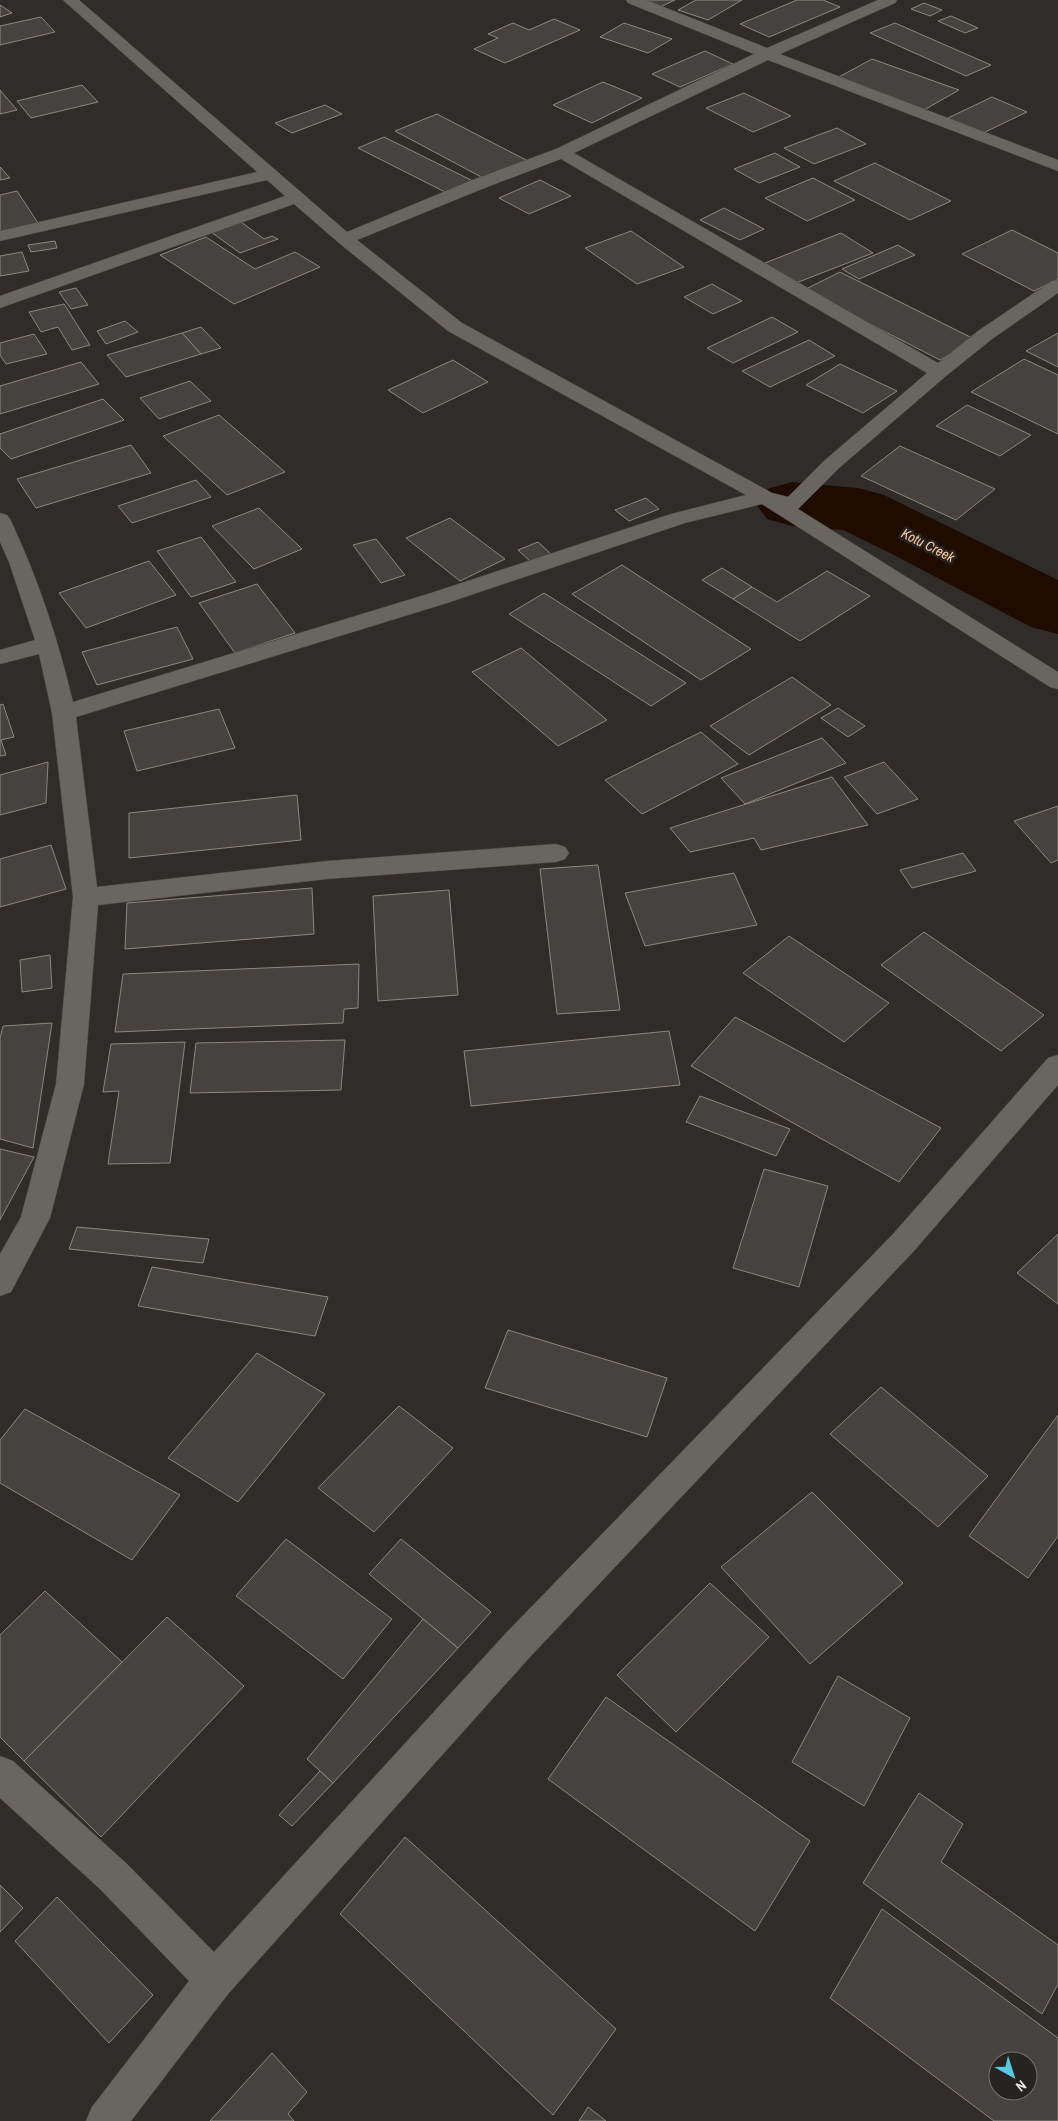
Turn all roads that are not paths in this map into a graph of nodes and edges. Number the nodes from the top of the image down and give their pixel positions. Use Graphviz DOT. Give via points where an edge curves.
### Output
graph roads {
  1 [pos="70,0"];
  2 [pos="633,0"];
  3 [pos="890,0"];
  4 [pos="766,54"];
  5 [pos="562,153"];
  6 [pos="1058,166"];
  7 [pos="270,174"];
  8 [pos="296,197"];
  9 [pos="0,236"];
  10 [pos="346,239"];
  11 [pos="1058,286"];
  12 [pos="0,302"];
  13 [pos="939,372"];
  14 [pos="765,497"];
  15 [pos="0,519"];
  16 [pos="48,644"];
  17 [pos="0,657"];
  18 [pos="1058,682"];
  19 [pos="64,713"];
  20 [pos="556,853"];
  21 [pos="86,897"];
  22 [pos="1058,1066"];
  23 [pos="0,1283"];
  24 [pos="0,1774"];
  25 [pos="214,1980"];
  26 [pos="106,2121"];
  1 -- 7 [label="street"];
  2 -- 4 [label="street"];
  3 -- 4 [label="street"];
  4 -- 5 [label="street"];
  4 -- 6 [label="street"];
  5 -- 10 [label="street" via="476,184"];
  5 -- 13 [label="street"];
  7 -- 8 [label="street"];
  7 -- 9 [label="street"];
  8 -- 10 [label="street"];
  8 -- 12 [label="street"];
  10 -- 14 [label="street" via="455,327"];
  11 -- 13 [label="street" via="985,335"];
  13 -- 14 [label="street" via="832,464 792,504"];
  14 -- 18 [label="street"];
  14 -- 19 [label="street" via="678,518 439,598"];
  15 -- 16 [label="street" via="20,562"];
  16 -- 17 [label="street"];
  16 -- 19 [label="street"];
  19 -- 21 [label="street"];
  20 -- 21 [label="street" via="327,870"];
  21 -- 23 [label="street" via="70,1084 34,1218"];
  22 -- 25 [label="street" via="903,1243 518,1645"];
  24 -- 25 [label="street" via="112,1876"];
  25 -- 26 [label="street"];
}
